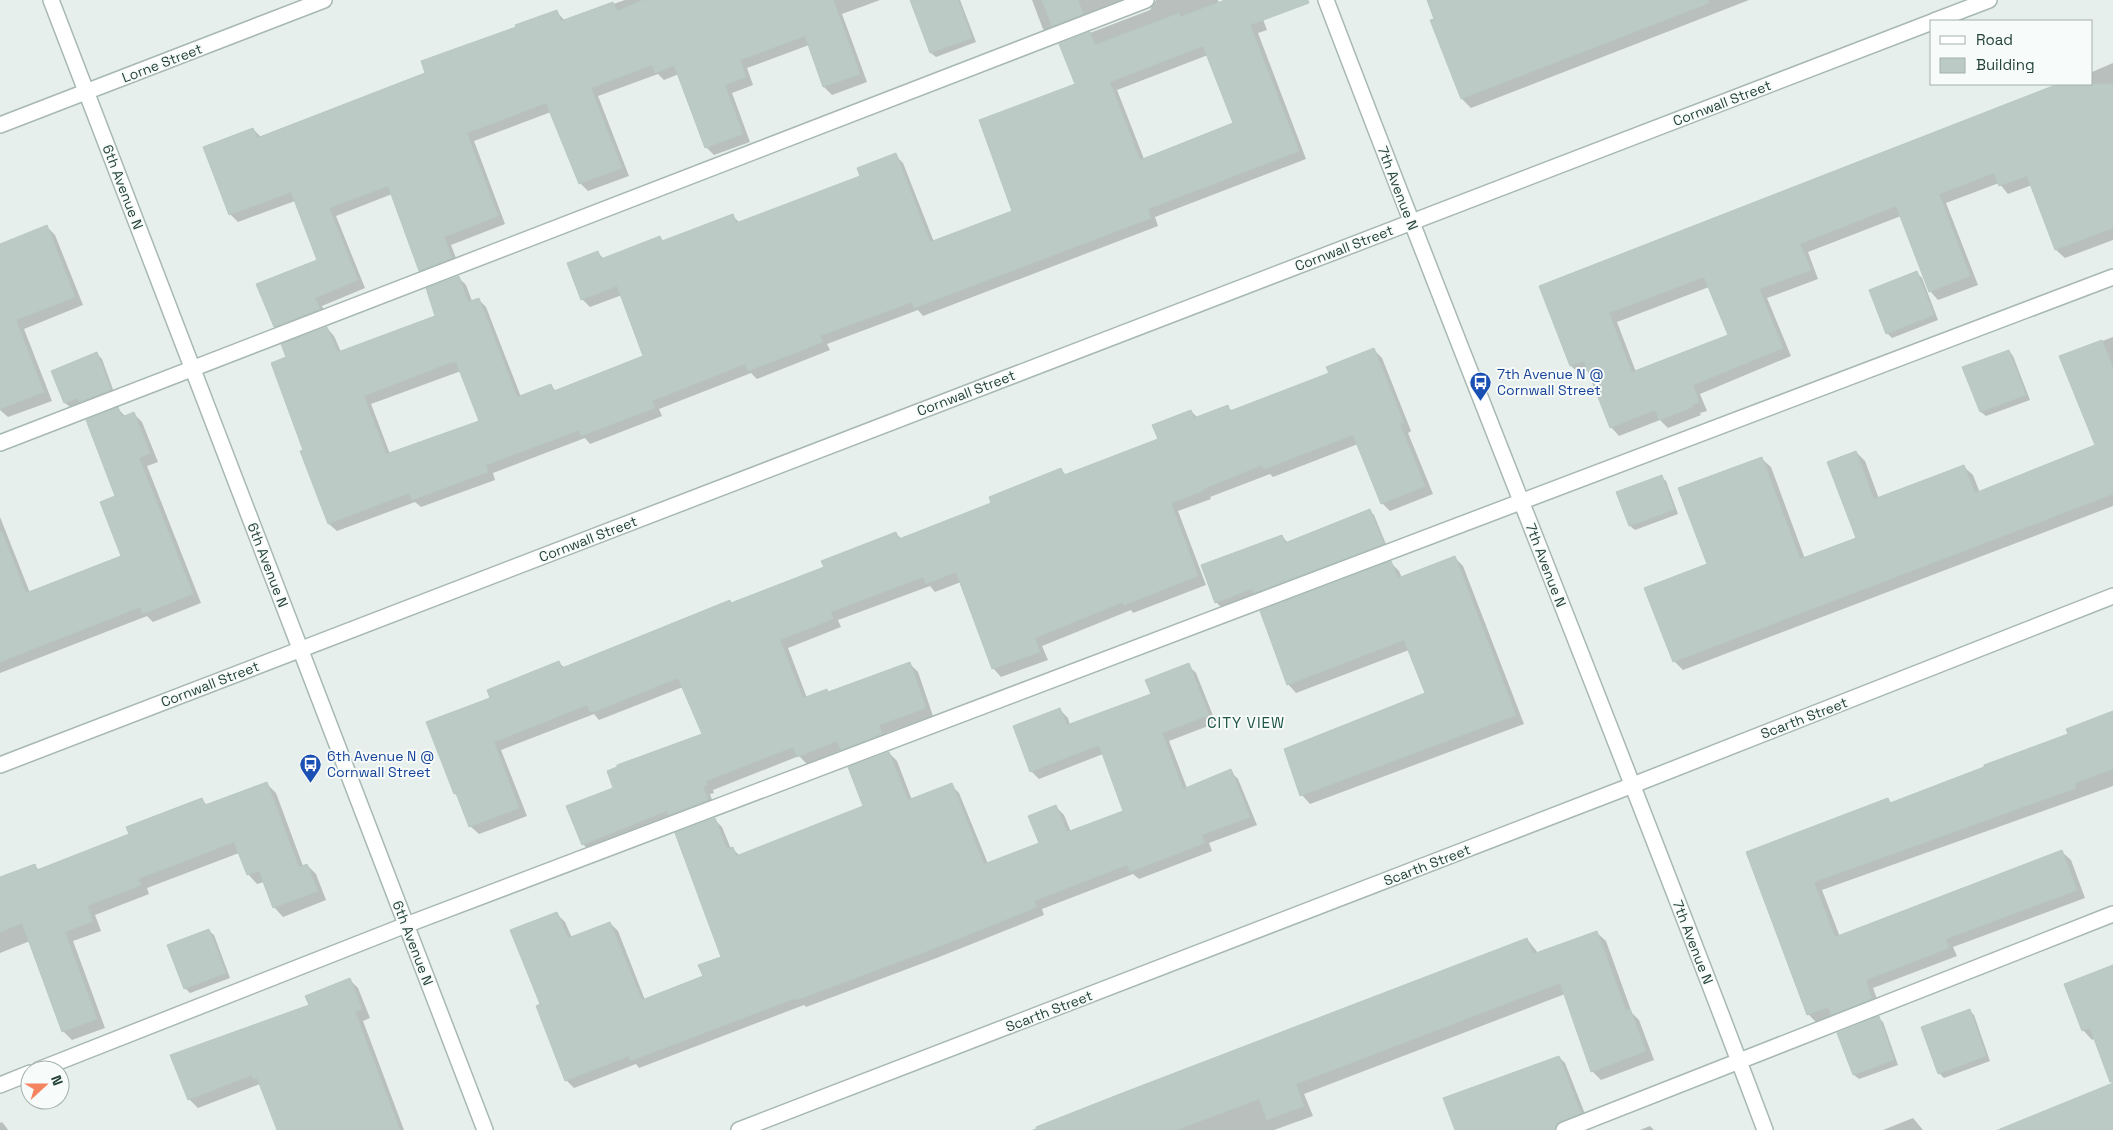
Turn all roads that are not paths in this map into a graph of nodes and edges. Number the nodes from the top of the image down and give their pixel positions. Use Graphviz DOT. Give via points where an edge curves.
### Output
graph roads {
  1 [pos="51,0"];
  2 [pos="324,0"];
  3 [pos="1146,0"];
  4 [pos="1326,0"];
  5 [pos="1989,0"];
  6 [pos="1938,20"];
  7 [pos="1930,23"];
  8 [pos="87,92"];
  9 [pos="0,125"];
  10 [pos="1411,222"];
  11 [pos="2113,277"];
  12 [pos="193,369"];
  13 [pos="0,443"];
  14 [pos="1522,503"];
  15 [pos="2113,596"];
  16 [pos="300,649"];
  17 [pos="0,765"];
  18 [pos="1633,785"];
  19 [pos="2113,914"];
  20 [pos="406,925"];
  21 [pos="63,1060"];
  22 [pos="1739,1062"];
  23 [pos="20,1077"];
  24 [pos="0,1085"];
  25 [pos="485,1130"];
  26 [pos="739,1130"];
  27 [pos="1564,1130"];
  28 [pos="1765,1130"];
  1 -- 8 [label="street, 6th Avenue N"];
  2 -- 8 [label="street, Lorne Street"];
  3 -- 12 [label="street"];
  4 -- 10 [label="street, 7th Avenue N"];
  5 -- 6 [label="street, Cornwall Street"];
  7 -- 10 [label="street, Cornwall Street"];
  8 -- 9 [label="street, Lorne Street"];
  8 -- 12 [label="street, 6th Avenue N"];
  10 -- 14 [label="street, 7th Avenue N"];
  10 -- 16 [label="street, Cornwall Street"];
  11 -- 14 [label="street"];
  12 -- 13 [label="street"];
  12 -- 16 [label="street, 6th Avenue N"];
  14 -- 18 [label="street, 7th Avenue N"];
  14 -- 20 [label="street"];
  15 -- 18 [label="street, Scarth Street"];
  16 -- 17 [label="street, Cornwall Street"];
  16 -- 20 [label="street, 6th Avenue N"];
  18 -- 22 [label="street, 7th Avenue N"];
  18 -- 26 [label="street, Scarth Street"];
  19 -- 22 [label="street"];
  20 -- 21 [label="street"];
  20 -- 25 [label="street, 6th Avenue N"];
  22 -- 27 [label="street"];
  22 -- 28 [label="street, 7th Avenue N"];
  23 -- 24 [label="street"];
}
